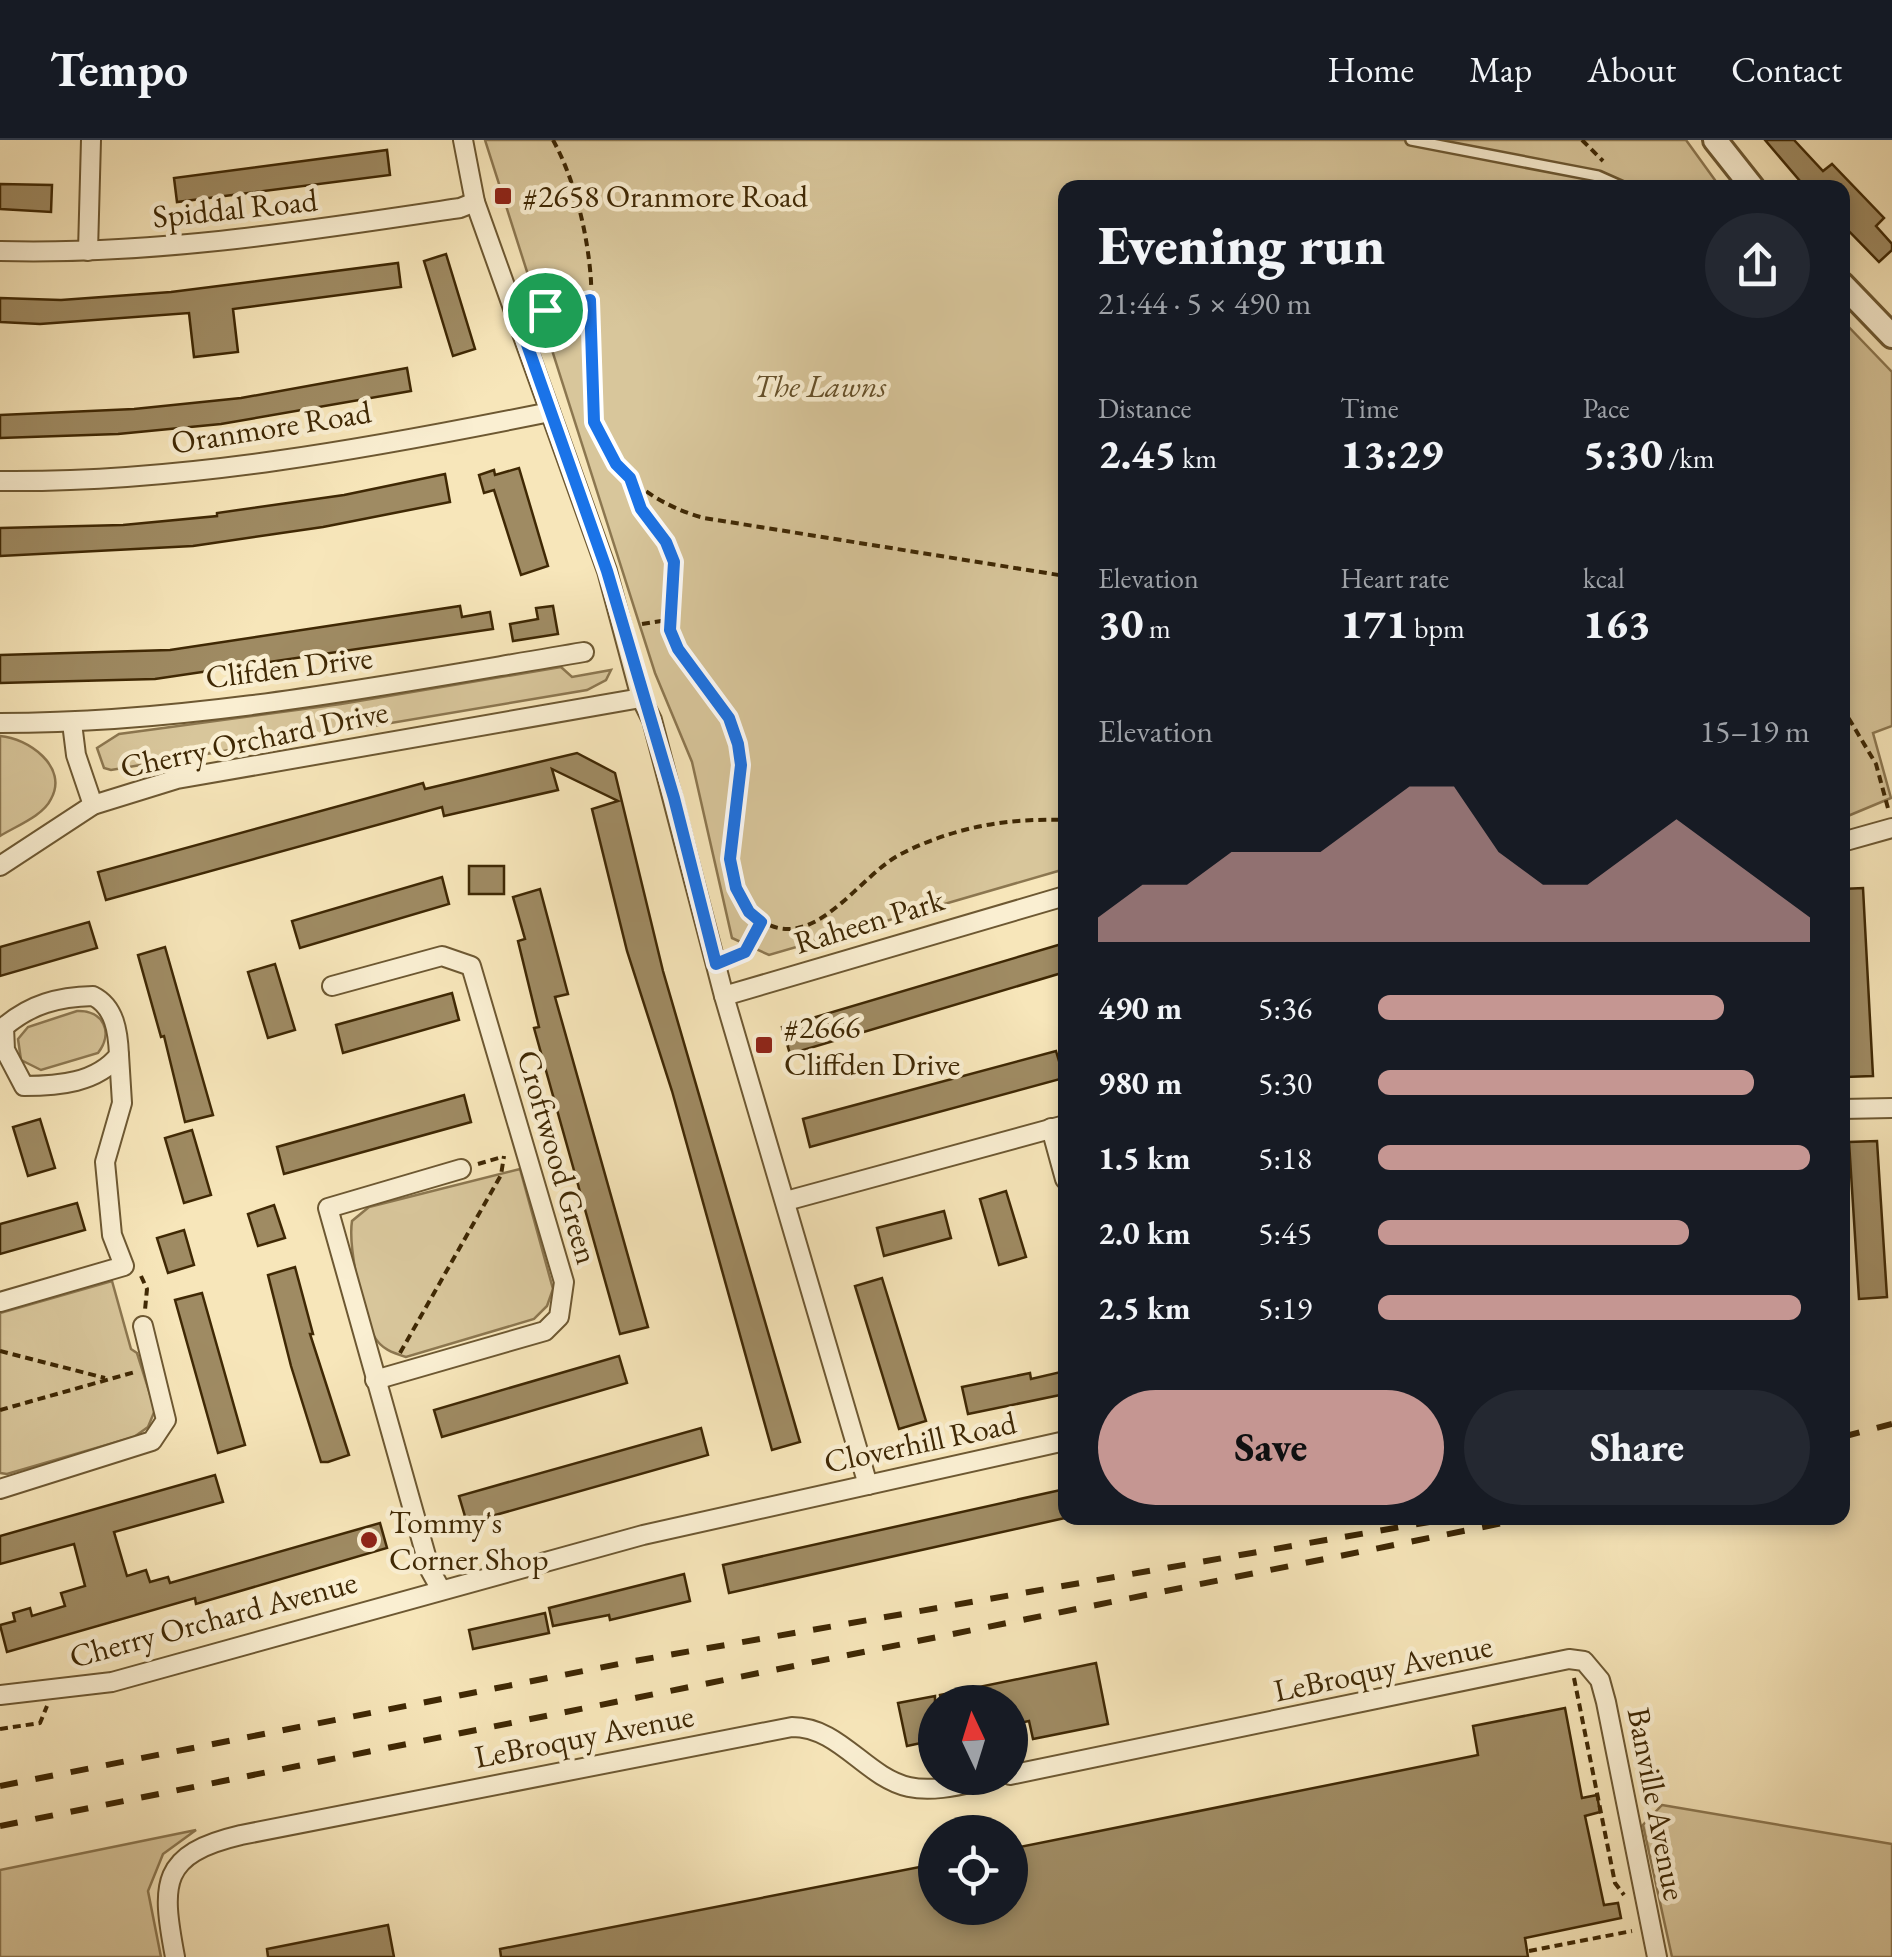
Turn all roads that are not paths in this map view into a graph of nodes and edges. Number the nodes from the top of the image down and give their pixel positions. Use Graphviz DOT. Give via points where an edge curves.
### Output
graph roads {
  1 [pos="91,140"];
  2 [pos="463,140"];
  3 [pos="1411,140"];
  4 [pos="1716,140"];
  5 [pos="1607,180"];
  6 [pos="1746,180"];
  7 [pos="475,202"];
  8 [pos="0,251"];
  9 [pos="88,251"];
  10 [pos="1850,292"];
  11 [pos="1892,336"];
  12 [pos="550,412"];
  13 [pos="0,481"];
  14 [pos="584,652"];
  15 [pos="642,698"];
  16 [pos="0,723"];
  17 [pos="72,723"];
  18 [pos="93,805"];
  19 [pos="1892,828"];
  20 [pos="1850,840"];
  21 [pos="0,866"];
  22 [pos="1058,898"];
  23 [pos="332,986"];
  24 [pos="724,996"];
  25 [pos="119,1055"];
  26 [pos="1892,1108"];
  27 [pos="1850,1109"];
  28 [pos="1058,1126"];
  29 [pos="460,1169"];
  30 [pos="786,1201"];
  31 [pos="0,1302"];
  32 [pos="143,1326"];
  33 [pos="376,1380"];
  34 [pos="1058,1443"];
  35 [pos="868,1485"];
  36 [pos="0,1490"];
  37 [pos="789,1502"];
  38 [pos="440,1588"];
  39 [pos="1591,1666"];
  40 [pos="0,1695"];
  41 [pos="1028,1770"];
  42 [pos="918,1788"];
  43 [pos="176,1957"];
  44 [pos="1657,1957"];
  1 -- 9 [label="street"];
  2 -- 7 [label="street"];
  3 -- 5 [label="lane"];
  4 -- 6 [label="street"];
  7 -- 9 [label="street, Spiddal Road" via="291,233"];
  7 -- 12 [label="street"];
  8 -- 9 [label="street, Spiddal Road"];
  10 -- 11 [label="street"];
  12 -- 13 [label="street, Oranmore Road" via="220,469"];
  12 -- 15 [label="street" via="607,571"];
  14 -- 17 [label="street, Clifden Drive" via="324,695"];
  15 -- 18 [label="street, Cherry Orchard Drive" via="177,778"];
  15 -- 24 [label="street"];
  16 -- 17 [label="street, Clifden Drive"];
  17 -- 18 [label="street"];
  18 -- 21 [label="street, Cherry Orchard Drive"];
  19 -- 20 [label="street"];
  22 -- 24 [label="street, Raheen Park"];
  23 -- 33 [label="street, Croftwood Green" via="442,956 471,966 564,1282 559,1317 546,1332"];
  24 -- 30 [label="street"];
  25 -- 25 [label="street" via="107,1070 82,1079 24,1086 4,1050 4,1027 37,1005 92,996 104,1002 114,1021"];
  25 -- 31 [label="street" via="122,1103 105,1162 112,1235 124,1266"];
  26 -- 27 [label="street"];
  28 -- 30 [label="street"];
  29 -- 33 [label="street" via="328,1208"];
  30 -- 35 [label="street"];
  32 -- 36 [label="street" via="166,1420 152,1441"];
  33 -- 38 [label="street"];
  34 -- 35 [label="street, Cloverhill Road"];
  35 -- 37 [label="street, Cloverhill Road"];
  37 -- 38 [label="street, Cherry Orchard Avenue"];
  38 -- 40 [label="street, Cherry Orchard Avenue" via="146,1674"];
  39 -- 41 [label="street, LeBroquy Avenue" via="1569,1660"];
  39 -- 44 [label="street, Banville Avenue" via="1606,1702"];
  42 -- 43 [label="street, LeBroquy Avenue" via="888,1780 818,1732 777,1728 241,1835 212,1842 178,1864 166,1895"];
}
